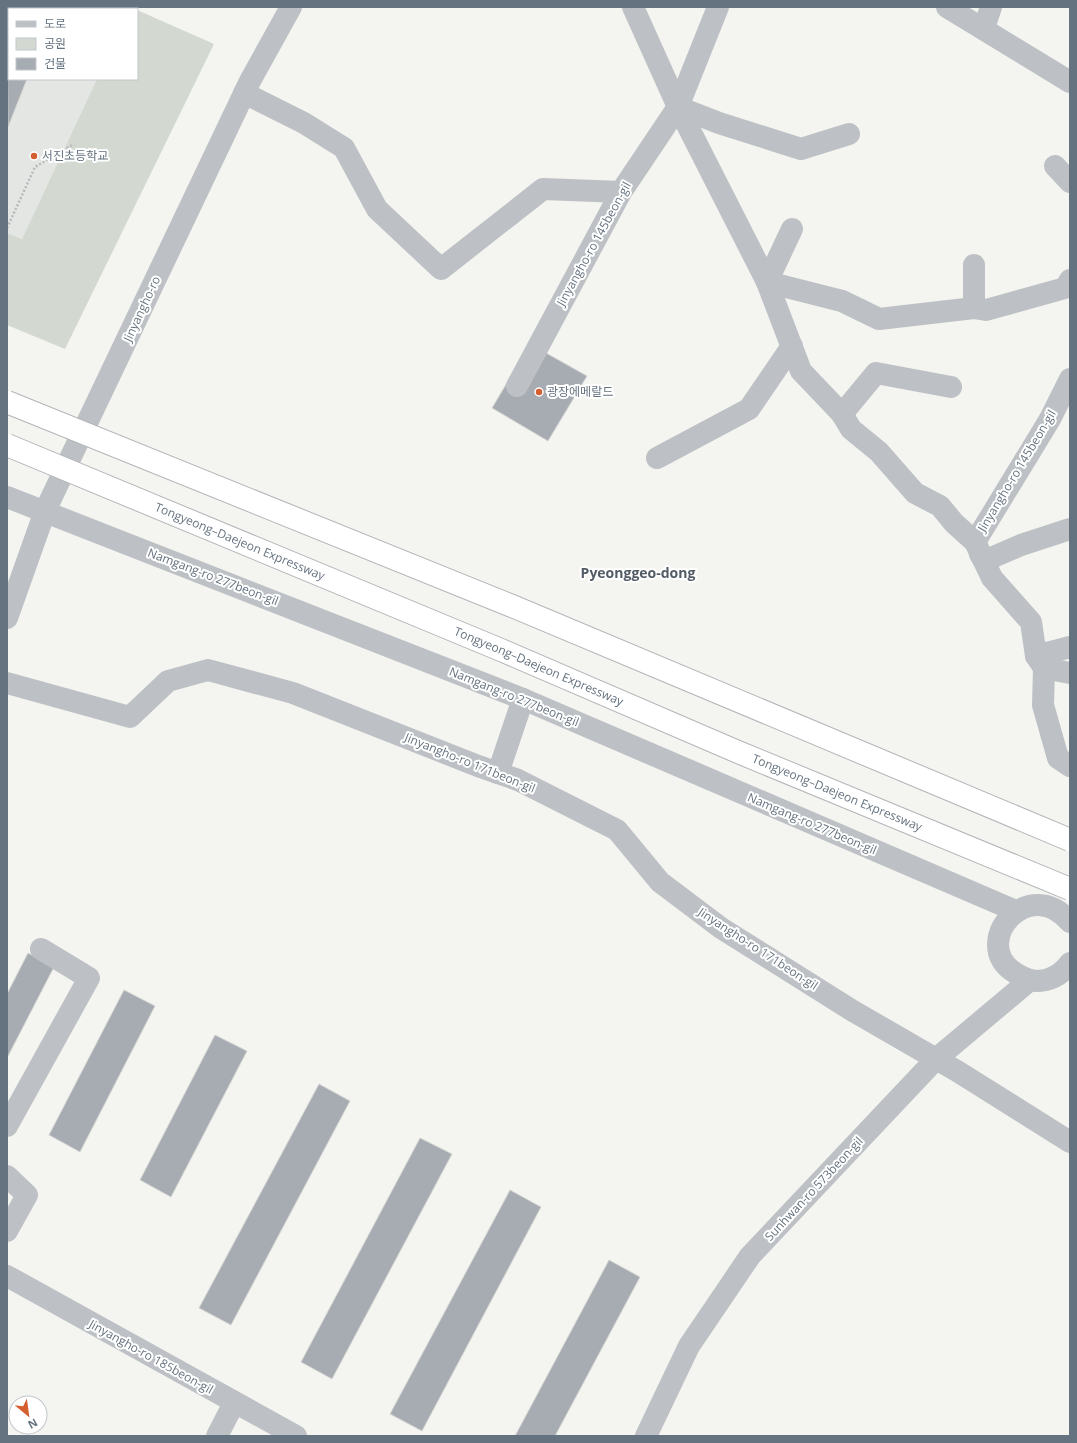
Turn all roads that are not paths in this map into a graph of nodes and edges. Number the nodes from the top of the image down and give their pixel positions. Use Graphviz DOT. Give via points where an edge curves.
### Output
graph roads {
  1 [pos="291,7"];
  2 [pos="633,7"];
  3 [pos="718,7"];
  4 [pos="947,7"];
  5 [pos="991,7"];
  6 [pos="984,28"];
  7 [pos="1070,82"];
  8 [pos="244,93"];
  9 [pos="678,108"];
  10 [pos="849,134"];
  11 [pos="1055,166"];
  12 [pos="1070,182"];
  13 [pos="621,192"];
  14 [pos="792,229"];
  15 [pos="974,265"];
  16 [pos="1070,280"];
  17 [pos="766,282"];
  18 [pos="974,308"];
  19 [pos="792,346"];
  20 [pos="1070,379"];
  21 [pos="517,386"];
  22 [pos="951,387"];
  23 [pos="7,402"];
  24 [pos="842,414"];
  25 [pos="7,445"];
  26 [pos="658,458"];
  27 [pos="7,497"];
  28 [pos="45,511"];
  29 [pos="1070,529"];
  30 [pos="978,548"];
  31 [pos="7,618"];
  32 [pos="1070,647"];
  33 [pos="1040,662"];
  34 [pos="1070,674"];
  35 [pos="7,683"];
  36 [pos="523,699"];
  37 [pos="1070,766"];
  38 [pos="498,773"];
  39 [pos="1070,840"];
  40 [pos="1070,889"];
  41 [pos="1016,911"];
  42 [pos="1068,912"];
  43 [pos="41,949"];
  44 [pos="1069,969"];
  45 [pos="1030,980"];
  46 [pos="936,1059"];
  47 [pos="7,1126"];
  48 [pos="1070,1142"];
  49 [pos="7,1176"];
  50 [pos="7,1231"];
  51 [pos="7,1276"];
  52 [pos="234,1403"];
  53 [pos="217,1436"];
  54 [pos="296,1436"];
  55 [pos="646,1436"];
  1 -- 8 [label="street, Jinyangho-ro"];
  2 -- 9 [label="street, Jinyangho-ro 145beon-gil"];
  3 -- 9 [label="street"];
  4 -- 6 [label="street"];
  5 -- 6 [label="street"];
  6 -- 7 [label="street"];
  8 -- 13 [label="street" via="304,123 344,148 377,209 441,269 544,189"];
  8 -- 28 [label="street, Jinyangho-ro"];
  9 -- 10 [label="street" via="801,149"];
  9 -- 13 [label="street, Jinyangho-ro 145beon-gil"];
  9 -- 17 [label="street, Jinyangho-ro 145beon-gil"];
  11 -- 12 [label="street"];
  13 -- 21 [label="street, Jinyangho-ro 145beon-gil"];
  14 -- 17 [label="street"];
  15 -- 18 [label="street"];
  16 -- 18 [label="street" via="1065,288 986,310"];
  17 -- 18 [label="street" via="842,301 879,319"];
  17 -- 19 [label="street, Jinyangho-ro 145beon-gil"];
  19 -- 24 [label="street, Jinyangho-ro 145beon-gil" via="801,371"];
  19 -- 26 [label="street" via="749,409"];
  20 -- 30 [label="street, Jinyangho-ro 145beon-gil"];
  22 -- 24 [label="street" via="876,374"];
  23 -- 39 [label="highway, bridge" via="512,606"];
  24 -- 30 [label="street, Jinyangho-ro 145beon-gil" via="851,429 879,452 915,493 940,506"];
  25 -- 40 [label="highway, Tongyeong–Daejeon Expressway, bridge"];
  27 -- 28 [label="street, Namgang-ro 277beon-gil"];
  28 -- 31 [label="street, Jinyangho-ro"];
  28 -- 36 [label="street, Namgang-ro 277beon-gil"];
  29 -- 30 [label="street" via="1021,545 984,561"];
  30 -- 33 [label="street, Jinyangho-ro 145beon-gil" via="992,578 1031,622"];
  32 -- 33 [label="street"];
  33 -- 34 [label="street"];
  33 -- 37 [label="street, Jinyangho-ro 145beon-gil" via="1043,705 1058,758"];
  35 -- 38 [label="street, Jinyangho-ro 171beon-gil" via="130,717 168,681 208,670 293,693"];
  36 -- 38 [label="street"];
  36 -- 41 [label="street, Namgang-ro 277beon-gil"];
  38 -- 46 [label="street, Jinyangho-ro 171beon-gil" via="518,780 616,830 660,882 721,928 853,1011"];
  41 -- 42 [label="street" via="1040,904"];
  41 -- 45 [label="street" via="1006,920 999,944 1002,957 1009,968 1018,976"];
  43 -- 47 [label="street" via="88,978"];
  44 -- 45 [label="street" via="1049,979"];
  45 -- 46 [label="street, Sunhwan-ro 573beon-gil"];
  46 -- 48 [label="street, Jinyangho-ro 171beon-gil"];
  46 -- 55 [label="street, Sunhwan-ro 573beon-gil" via="750,1256 689,1346"];
  49 -- 50 [label="street" via="27,1195"];
  51 -- 52 [label="street, Jinyangho-ro 185beon-gil"];
  52 -- 53 [label="street"];
  52 -- 54 [label="street, Jinyangho-ro 185beon-gil"];
}
